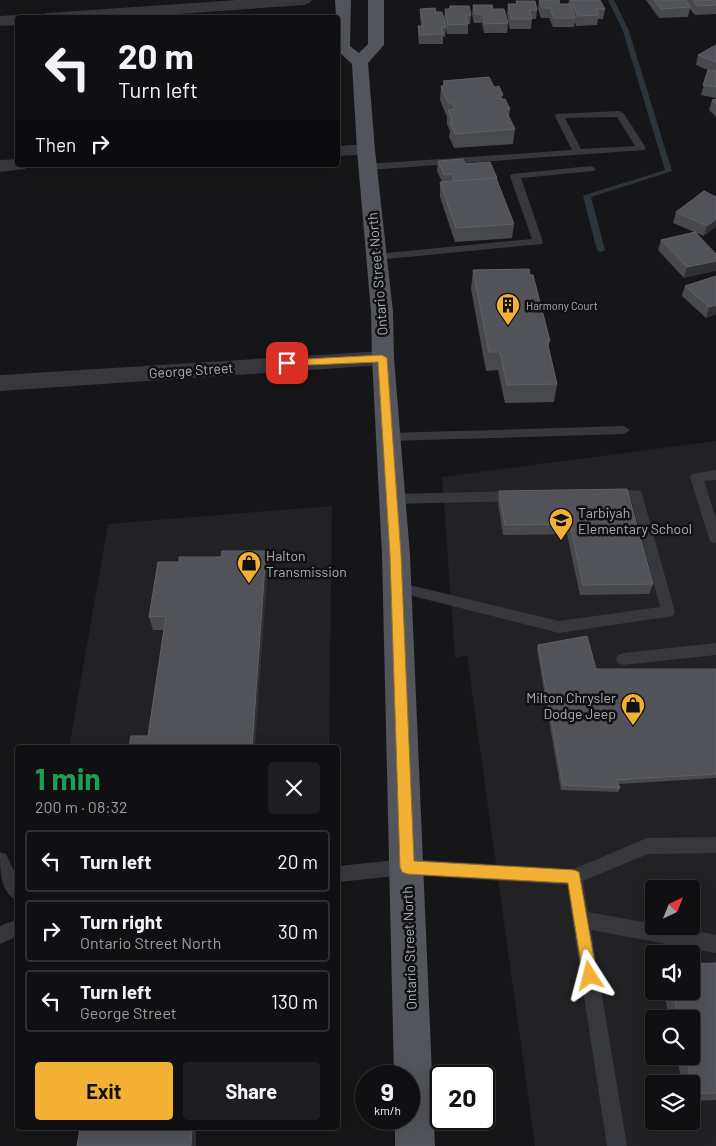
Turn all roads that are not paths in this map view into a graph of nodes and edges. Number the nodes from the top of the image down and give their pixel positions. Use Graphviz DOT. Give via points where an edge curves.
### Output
graph roads {
  1 [pos="304,0"];
  2 [pos="342,0"];
  3 [pos="376,0"];
  4 [pos="90,15"];
  5 [pos="15,20"];
  6 [pos="0,21"];
  7 [pos="360,62"];
  8 [pos="340,151"];
  9 [pos="577,152"];
  10 [pos="367,158"];
  11 [pos="15,165"];
  12 [pos="0,166"];
  13 [pos="591,169"];
  14 [pos="376,257"];
  15 [pos="382,358"];
  16 [pos="0,383"];
  17 [pos="624,430"];
  18 [pos="388,437"];
  19 [pos="716,475"];
  20 [pos="597,494"];
  21 [pos="528,496"];
  22 [pos="392,499"];
  23 [pos="716,538"];
  24 [pos="397,587"];
  25 [pos="716,649"];
  26 [pos="623,659"];
  27 [pos="716,845"];
  28 [pos="0,860"];
  29 [pos="407,867"];
  30 [pos="340,874"];
  31 [pos="574,877"];
  32 [pos="15,889"];
  33 [pos="581,919"];
  34 [pos="15,928"];
  35 [pos="0,935"];
  36 [pos="716,944"];
  37 [pos="414,1146"];
  38 [pos="617,1146"];
  1 -- 4 [label="street"];
  2 -- 7 [label="main road" via="342,47"];
  3 -- 7 [label="main road" via="376,45"];
  5 -- 6 [label="street"];
  7 -- 10 [label="main road, Ontario Street North"];
  8 -- 10 [label="street"];
  9 -- 9 [label="lane" via="632,148 641,148 620,114 559,116"];
  9 -- 10 [label="lane"];
  10 -- 14 [label="main road, Ontario Street North"];
  11 -- 12 [label="street"];
  13 -- 14 [label="lane" via="515,176 538,242"];
  14 -- 15 [label="main road, Ontario Street North" via="382,312"];
  15 -- 16 [label="street, George Street"];
  15 -- 18 [label="main road, Ontario Street North"];
  17 -- 18 [label="lane"];
  18 -- 22 [label="main road, Ontario Street North"];
  19 -- 23 [label="lane" via="696,477"];
  20 -- 24 [label="lane" via="636,494 668,612 559,627"];
  21 -- 22 [label="lane"];
  22 -- 24 [label="main road, Ontario Street North"];
  24 -- 29 [label="main road, Ontario Street North"];
  25 -- 26 [label="lane"];
  27 -- 31 [label="lane" via="647,846"];
  28 -- 32 [label="lane"];
  29 -- 30 [label="lane"];
  29 -- 31 [label="lane"];
  29 -- 37 [label="main road, Ontario Street North"];
  31 -- 33 [label="lane"];
  33 -- 36 [label="lane"];
  33 -- 38 [label="lane"];
  34 -- 35 [label="lane"];
}
